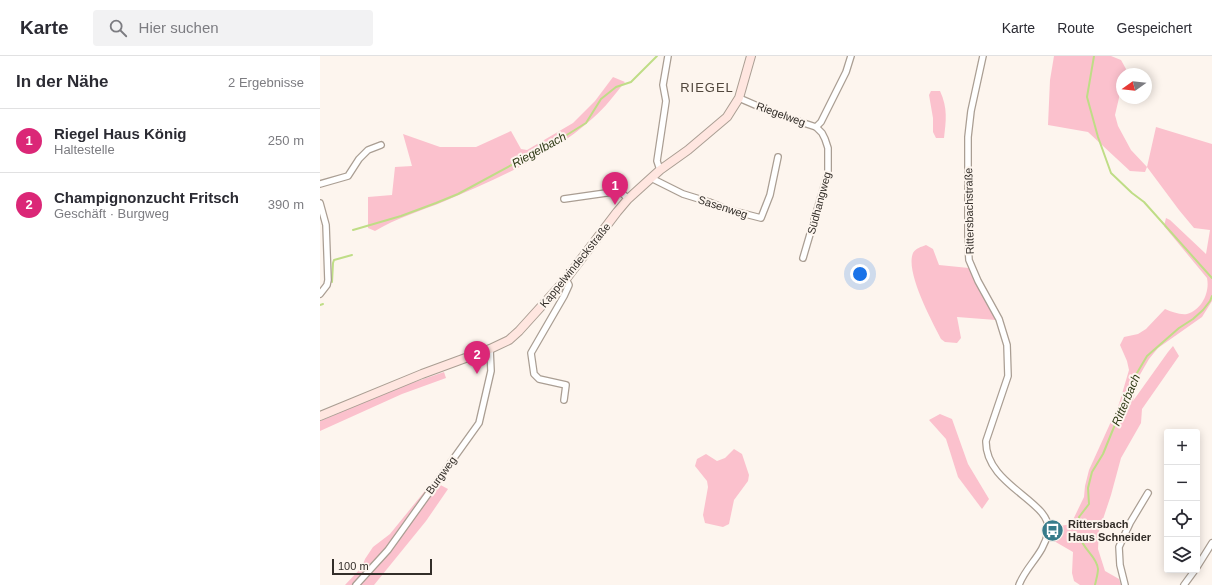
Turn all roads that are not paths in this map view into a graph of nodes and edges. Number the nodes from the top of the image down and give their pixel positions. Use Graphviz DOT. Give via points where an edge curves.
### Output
graph roads {
  1 [pos="668,56"];
  2 [pos="751,56"];
  3 [pos="851,56"];
  4 [pos="984,56"];
  5 [pos="739,98"];
  6 [pos="816,127"];
  7 [pos="381,145"];
  8 [pos="778,158"];
  9 [pos="660,170"];
  10 [pos="651,178"];
  11 [pos="320,184"];
  12 [pos="564,199"];
  13 [pos="628,200"];
  14 [pos="320,203"];
  15 [pos="803,258"];
  16 [pos="566,279"];
  17 [pos="320,294"];
  18 [pos="490,349"];
  19 [pos="564,400"];
  20 [pos="320,416"];
  21 [pos="1148,493"];
  22 [pos="1212,543"];
  23 [pos="1200,562"];
  24 [pos="1193,573"];
  25 [pos="356,585"];
  26 [pos="1018,585"];
  27 [pos="1125,585"];
  28 [pos="1184,585"];
  1 -- 9 [label="street" via="663,85 666,101 657,161"];
  2 -- 5 [label="street, Kappelwindeckstraße"];
  3 -- 6 [label="street, Riegelweg" via="846,72"];
  4 -- 26 [label="street, Rittersbachstraße" via="971,111 968,137 968,249 969,260 991,302 1008,345 1008,376 986,441 986,448 998,474 1038,508 1046,516 1049,524 1042,550"];
  5 -- 6 [label="street, Riegelweg"];
  5 -- 9 [label="street, Kappelwindeckstraße" via="718,126"];
  6 -- 15 [label="street, Südhangweg" via="826,139 828,172"];
  7 -- 11 [label="street" via="368,150 348,176"];
  8 -- 10 [label="street, Sasenweg" via="770,195 761,218 683,194"];
  9 -- 10 [label="street, Kappelwindeckstraße"];
  10 -- 13 [label="street, Kappelwindeckstraße"];
  12 -- 13 [label="street" via="620,191"];
  13 -- 16 [label="street, Kappelwindeckstraße"];
  14 -- 17 [label="street" via="326,225 328,280"];
  16 -- 18 [label="street, Kappelwindeckstraße" via="510,340"];
  16 -- 19 [label="street" via="569,285 564,296 530,353 534,374 539,379 566,385"];
  18 -- 20 [label="street, Kappelwindeckstraße"];
  18 -- 25 [label="street, Burgweg" via="491,371 479,423 388,550"];
  21 -- 27 [label="street" via="1119,547"];
  22 -- 23 [label="street"];
  24 -- 28 [label="street"];
}
